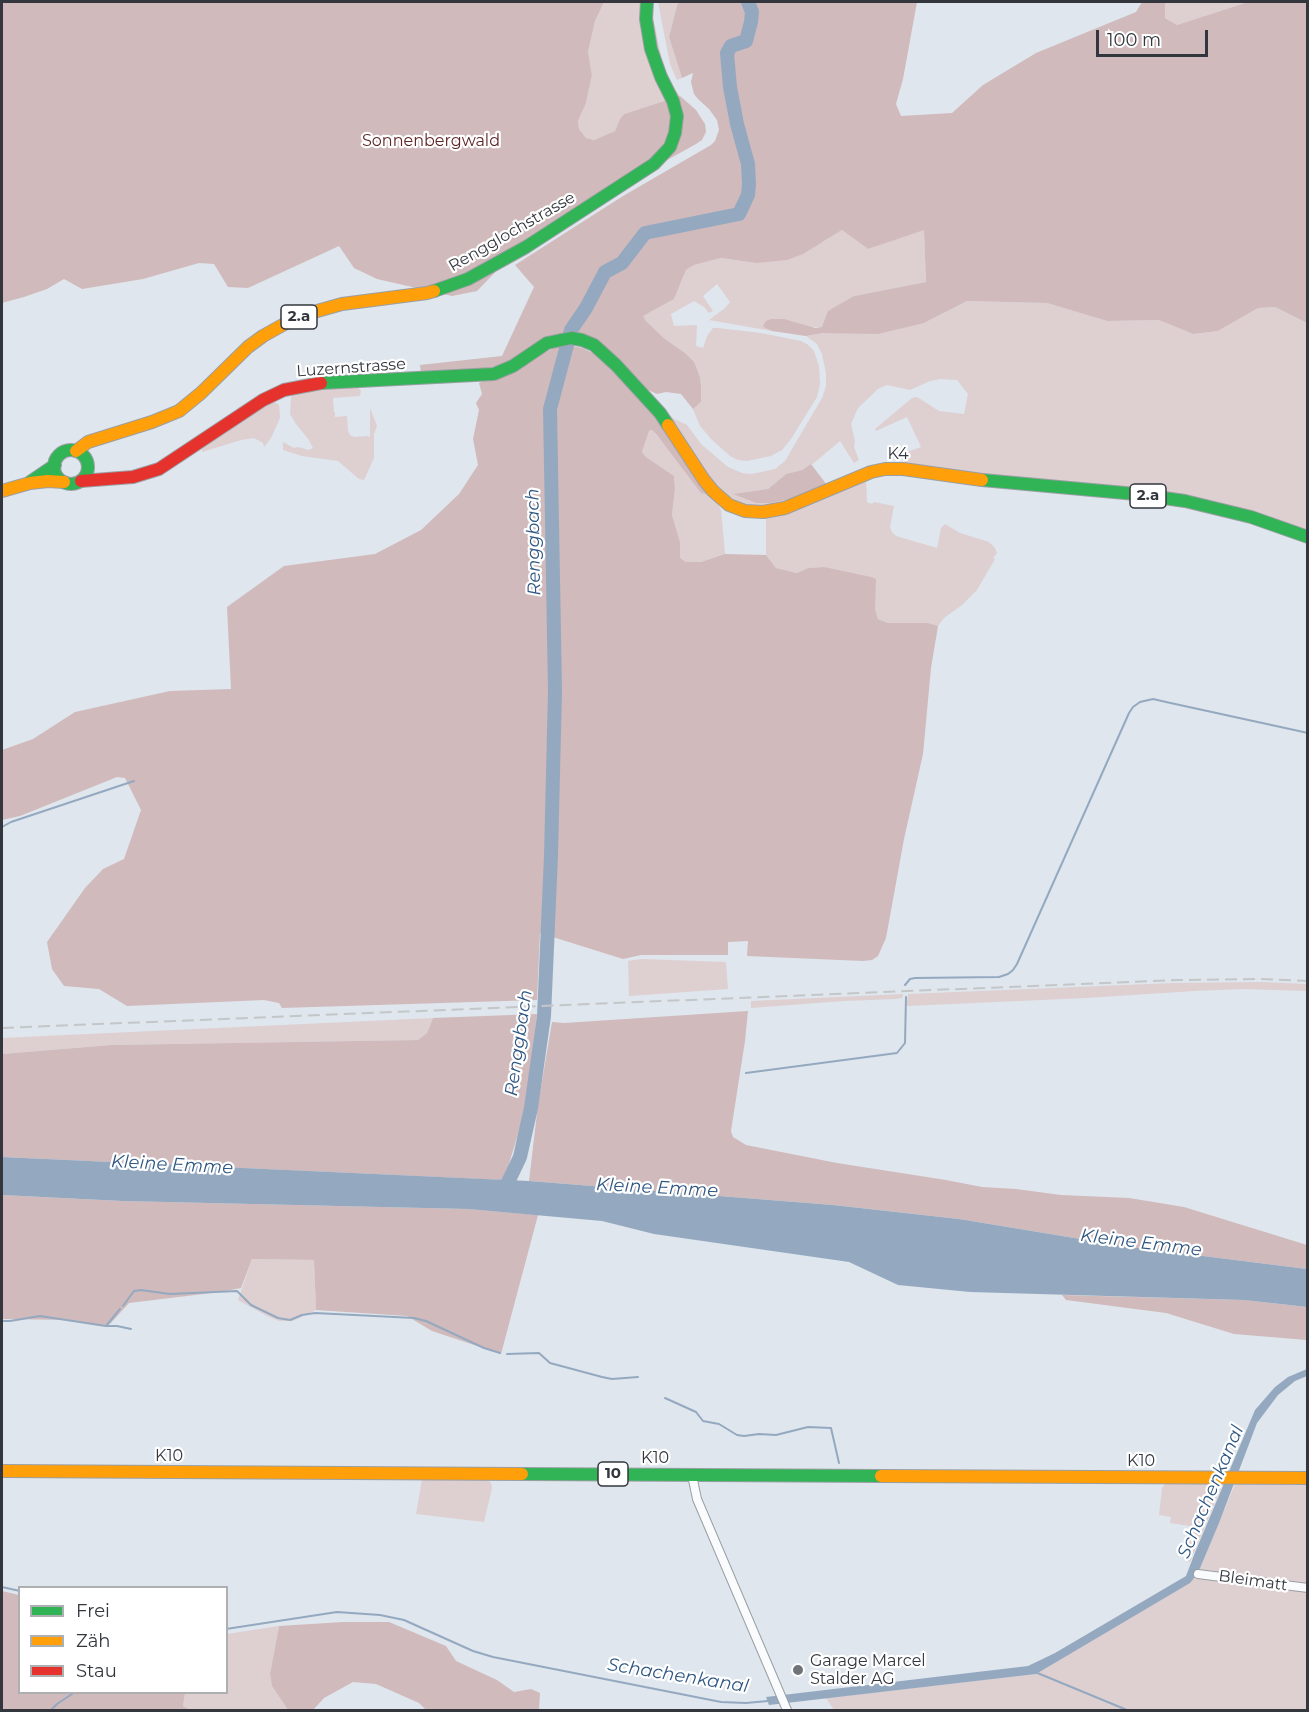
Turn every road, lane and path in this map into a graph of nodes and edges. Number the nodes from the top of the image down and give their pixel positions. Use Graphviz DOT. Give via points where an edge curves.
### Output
graph roads {
  1 [pos="647,2"];
  2 [pos="566,338"];
  3 [pos="97,439"];
  4 [pos="76,452"];
  5 [pos="87,462"];
  6 [pos="55,465"];
  7 [pos="118,477"];
  8 [pos="81,481"];
  9 [pos="64,482"];
  10 [pos="30,483"];
  11 [pos="2,491"];
  12 [pos="1308,537"];
  13 [pos="2,1471"];
  14 [pos="692,1475"];
  15 [pos="1308,1478"];
  16 [pos="1198,1574"];
  17 [pos="1308,1588"];
  18 [pos="786,1708"];
  1 -- 3 [label="main road, Rengglochstrasse / 2.a" via="651,49 677,116 670,147 654,164 526,247 468,279 441,290 342,304 288,322 248,347 179,411"];
  2 -- 7 [label="main road, Luzernstrasse / 2.a" via="547,343 506,369 488,375 312,384 284,390 167,465 138,476"];
  2 -- 12 [label="main road, K4 / 2.a" via="600,349 651,402 713,491 729,505 745,511 785,508 871,472 903,469 1171,499 1236,513"];
  3 -- 4 [label="main road, Rengglochstrasse / 2.a"];
  3 -- 5 [label="main road"];
  4 -- 5 [label="main road"];
  4 -- 6 [label="main road" via="66,451"];
  5 -- 7 [label="main road"];
  5 -- 8 [label="main road" via="87,473"];
  6 -- 9 [label="main road"];
  6 -- 10 [label="main road"];
  7 -- 8 [label="main road, Luzernstrasse / 2.a"];
  8 -- 9 [label="main road"];
  9 -- 10 [label="main road"];
  10 -- 11 [label="main road"];
  13 -- 14 [label="main road, K10 / 10"];
  14 -- 15 [label="main road, K10 / 10"];
  14 -- 18 [label="street" via="697,1499"];
  16 -- 17 [label="street, Bleimatt"];
}
